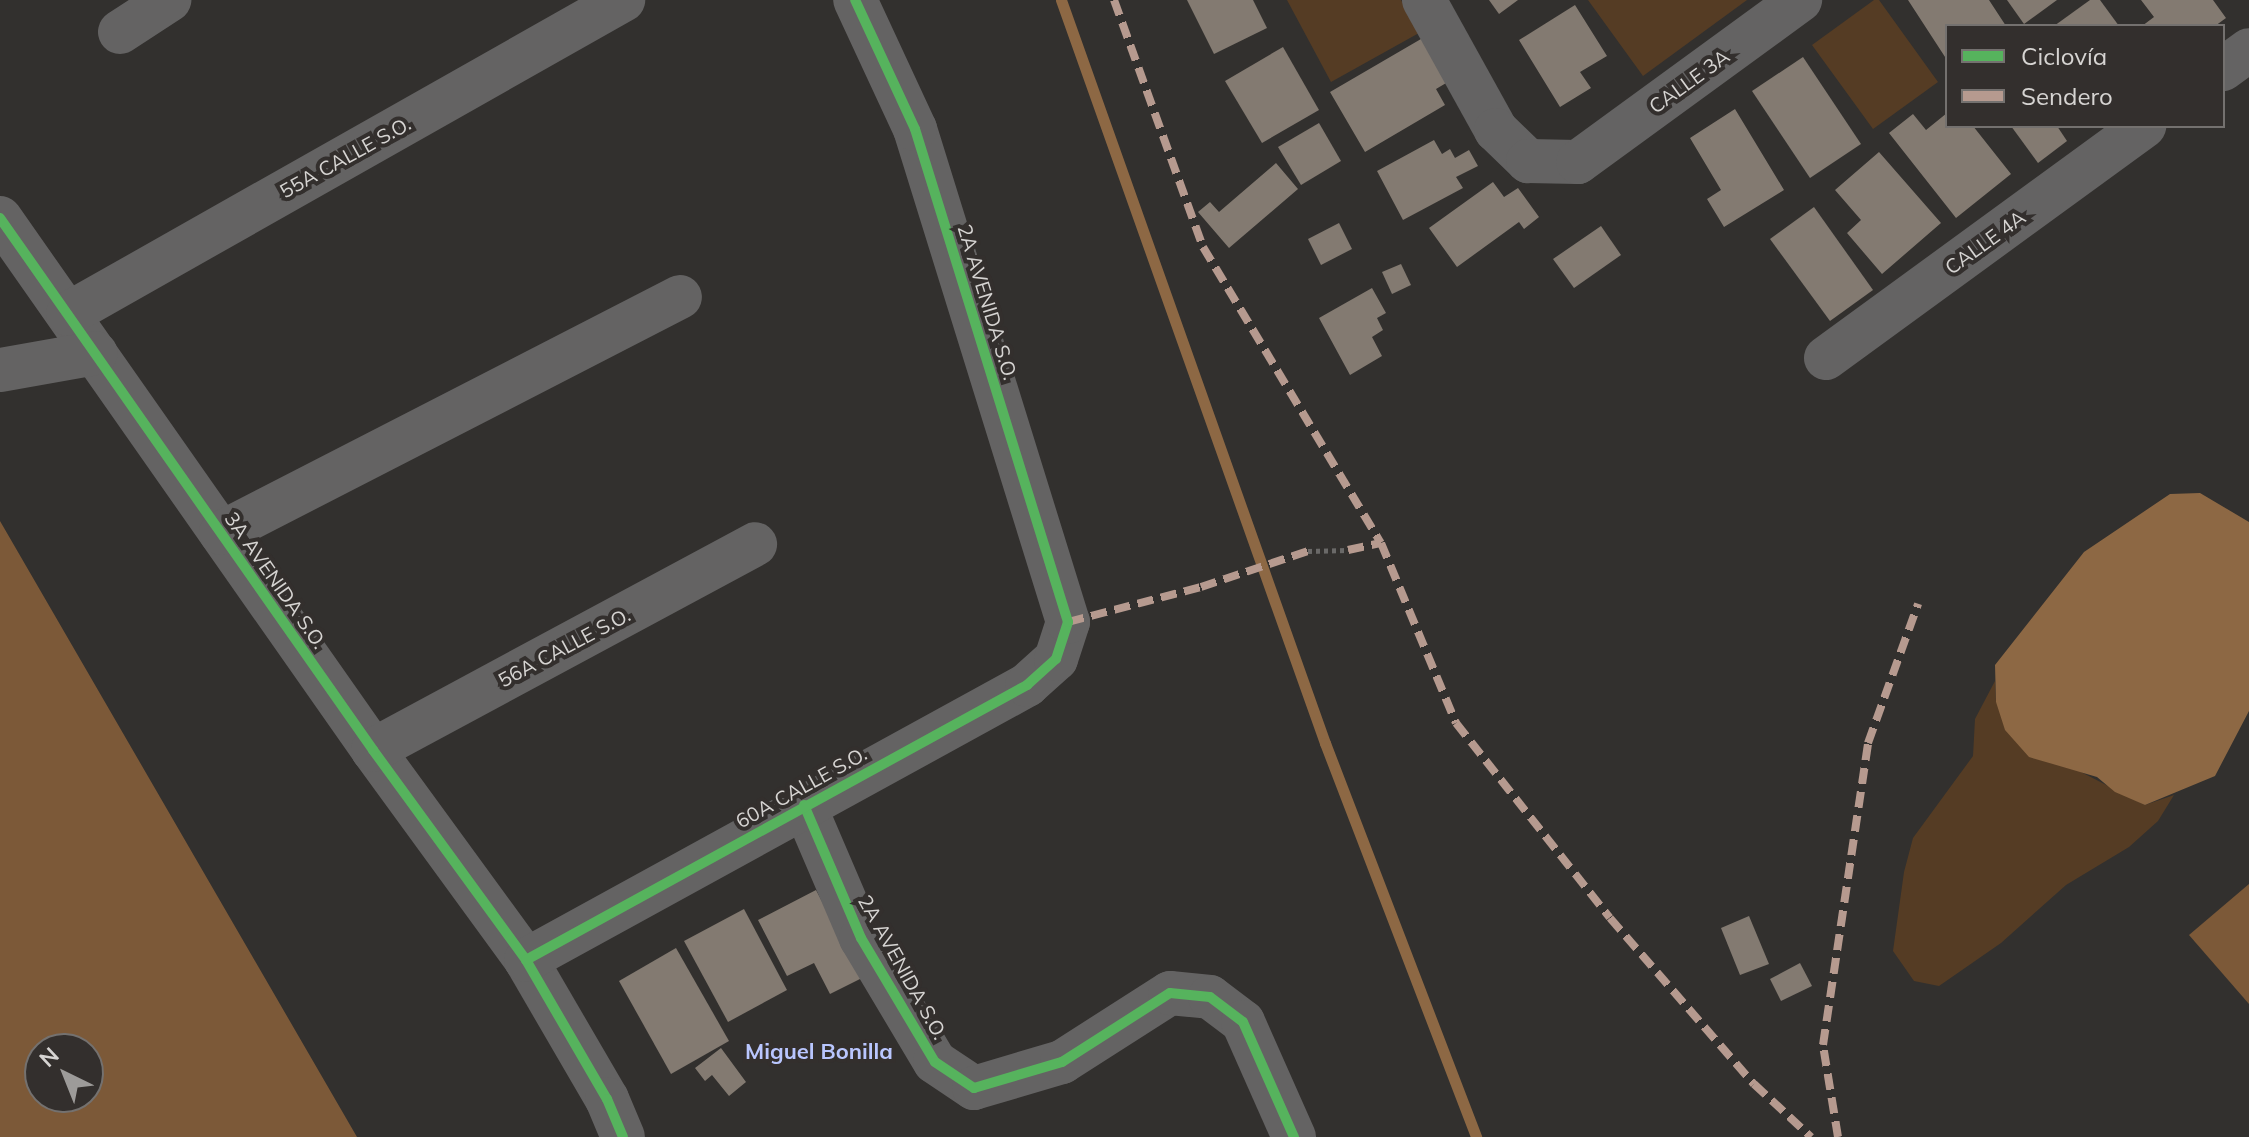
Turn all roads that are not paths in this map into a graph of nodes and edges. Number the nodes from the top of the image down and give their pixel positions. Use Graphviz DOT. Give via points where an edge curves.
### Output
graph roads {
  1 [pos="169,0"];
  2 [pos="623,0"];
  3 [pos="855,0"];
  4 [pos="1424,0"];
  5 [pos="1800,0"];
  6 [pos="120,32"];
  7 [pos="2249,50"];
  8 [pos="2225,68"];
  9 [pos="2141,128"];
  10 [pos="0,218"];
  11 [pos="680,297"];
  12 [pos="68,314"];
  13 [pos="96,353"];
  14 [pos="1826,358"];
  15 [pos="0,370"];
  16 [pos="221,533"];
  17 [pos="755,544"];
  18 [pos="1068,622"];
  19 [pos="373,750"];
  20 [pos="804,805"];
  21 [pos="526,960"];
  22 [pos="623,1137"];
  23 [pos="1294,1137"];
  1 -- 6 [label="street"];
  2 -- 12 [label="street, 55A CALLE S.O."];
  3 -- 18 [label="street, 2A AVENIDA S.O." via="915,129"];
  4 -- 5 [label="street, CALLE 3A" via="1496,130 1528,161 1578,162"];
  7 -- 8 [label="street"];
  9 -- 14 [label="street, CALLE 4A"];
  10 -- 12 [label="street, 3A AVENIDA S.O."];
  11 -- 16 [label="street"];
  12 -- 13 [label="street, 3A AVENIDA S.O."];
  13 -- 15 [label="street"];
  13 -- 16 [label="street, 3A AVENIDA S.O."];
  16 -- 19 [label="street, 3A AVENIDA S.O."];
  17 -- 19 [label="street, 56A CALLE S.O."];
  18 -- 20 [label="street, 60A CALLE S.O." via="1056,659 1027,685"];
  19 -- 21 [label="street, 3A AVENIDA S.O."];
  20 -- 21 [label="street, 60A CALLE S.O."];
  20 -- 23 [label="street, 2A AVENIDA S.O." via="861,938 935,1062 974,1088 1062,1062 1170,993 1210,997 1243,1022"];
  21 -- 22 [label="street, 3A AVENIDA S.O." via="607,1099"];
}
